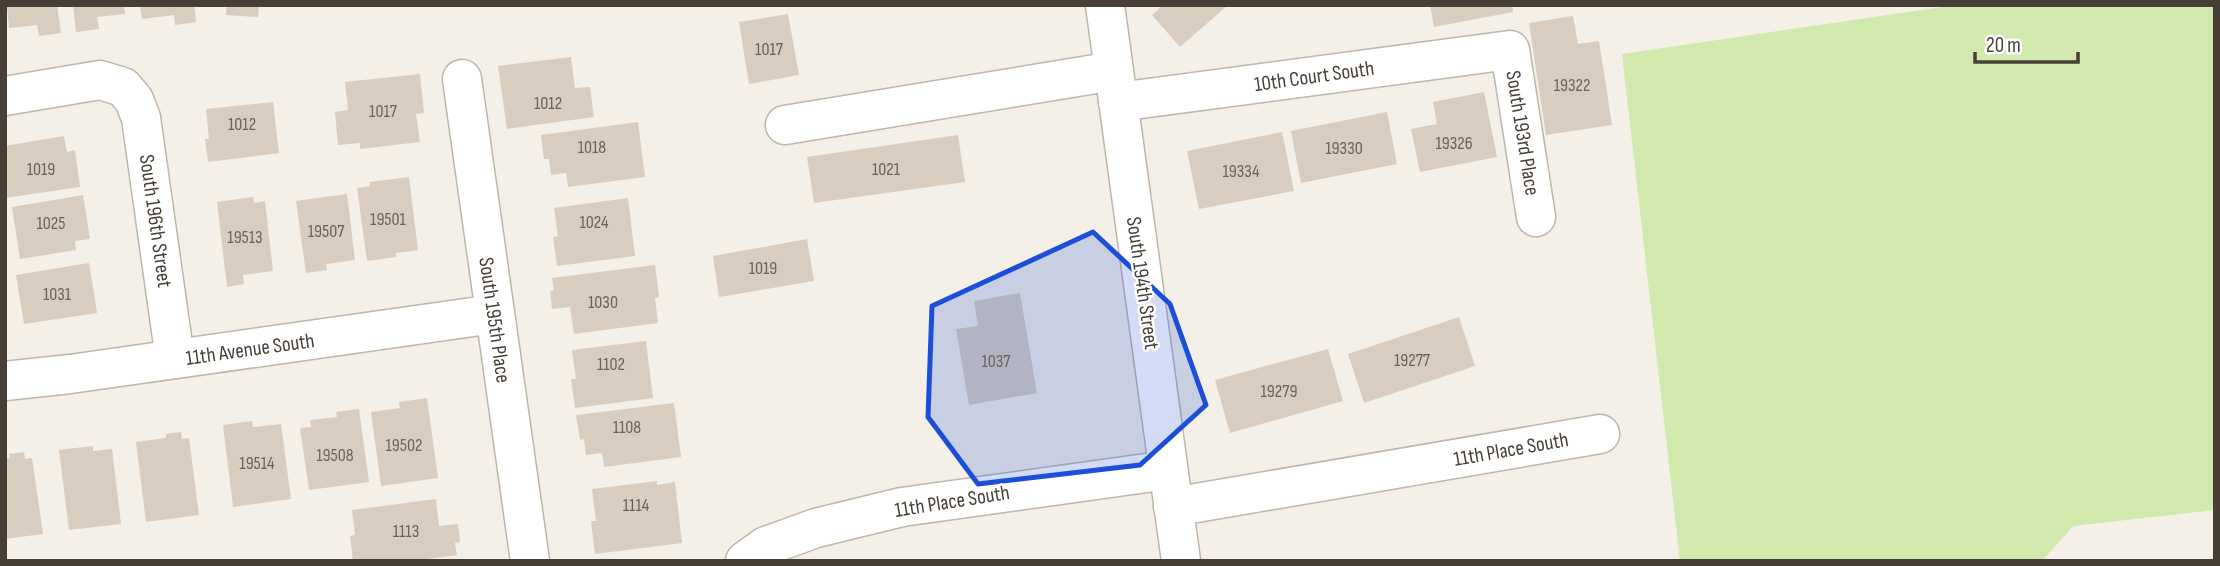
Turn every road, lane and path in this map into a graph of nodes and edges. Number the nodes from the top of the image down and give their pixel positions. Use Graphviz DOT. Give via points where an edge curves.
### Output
graph roads {
  1 [pos="1105,5"];
  2 [pos="1510,50"];
  3 [pos="462,79"];
  4 [pos="1116,87"];
  5 [pos="5,96"];
  6 [pos="785,125"];
  7 [pos="1536,217"];
  8 [pos="494,314"];
  9 [pos="175,359"];
  10 [pos="5,381"];
  11 [pos="1600,434"];
  12 [pos="1168,470"];
  13 [pos="1173,507"];
  14 [pos="530,561"];
  15 [pos="745,561"];
  16 [pos="1181,561"];
  1 -- 4 [label="street, South 194th Street"];
  2 -- 4 [label="street, 10th Court South"];
  2 -- 7 [label="street, South 193rd Place"];
  3 -- 8 [label="street, South 195th Place"];
  4 -- 6 [label="street, 10th Court South"];
  4 -- 12 [label="street, South 194th Street"];
  5 -- 9 [label="street, South 196th Street" via="100,80 124,88 134,100 141,118"];
  8 -- 9 [label="street, 11th Avenue South"];
  8 -- 14 [label="street, South 195th Place"];
  9 -- 10 [label="street, 11th Avenue South"];
  11 -- 13 [label="street, 11th Place South"];
  12 -- 13 [label="street, South 194th Street"];
  12 -- 15 [label="street, 11th Place South" via="902,507 816,528 766,546"];
  13 -- 16 [label="street, South 194th Street"];
}
